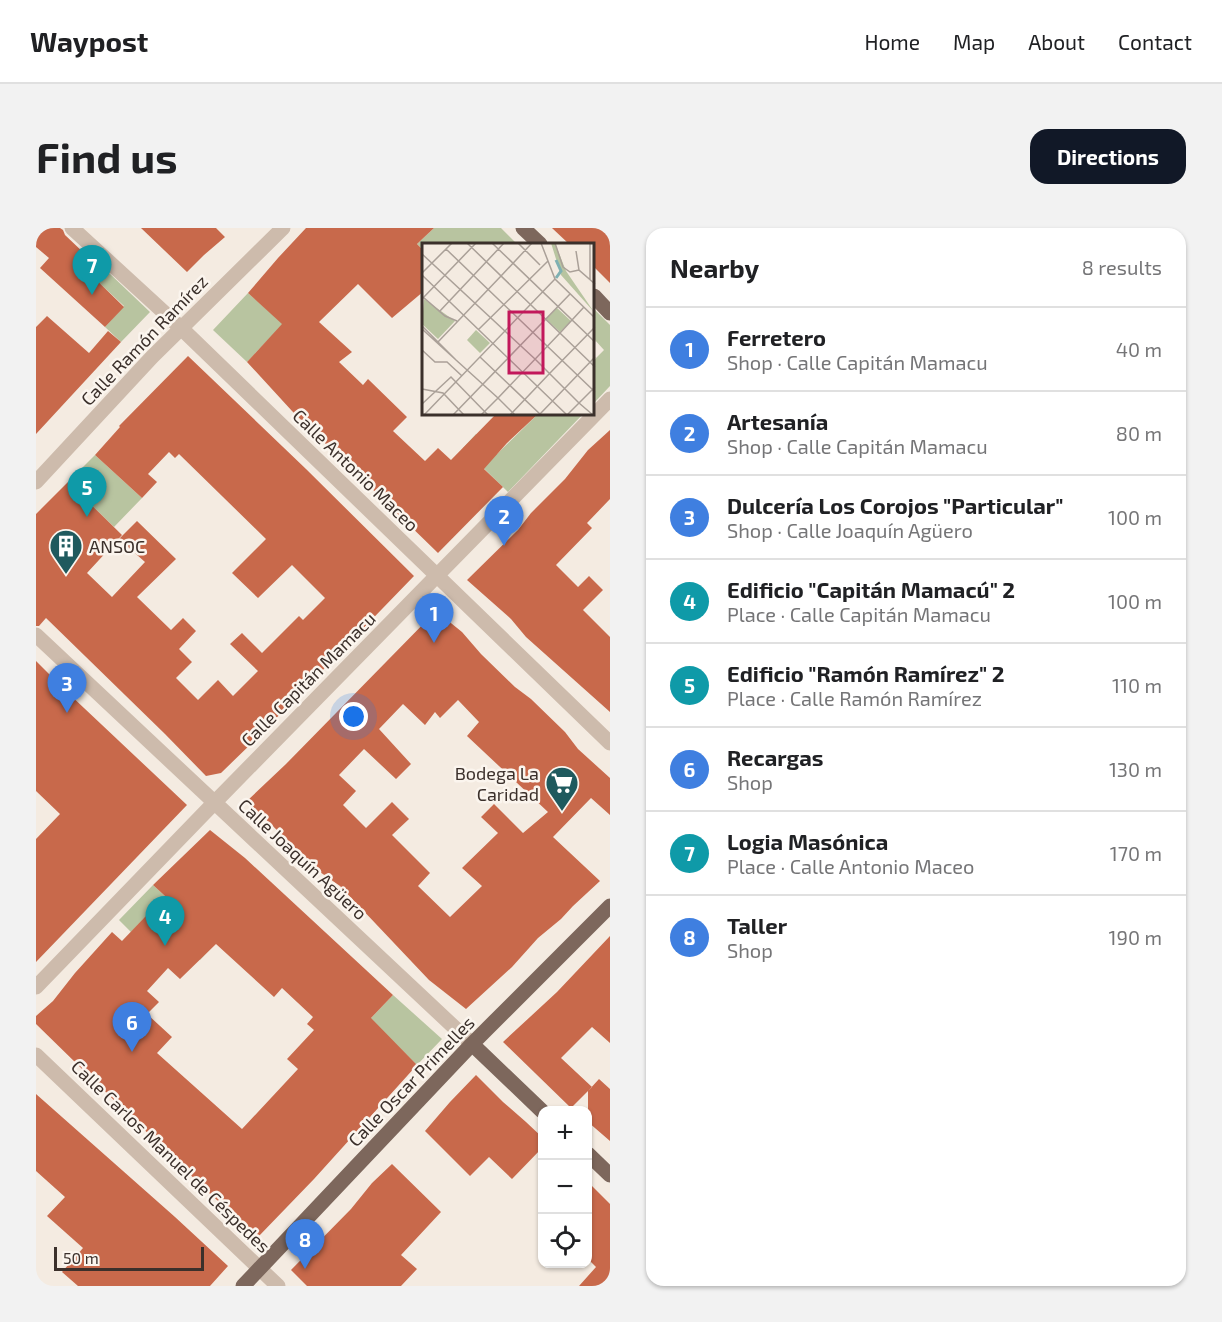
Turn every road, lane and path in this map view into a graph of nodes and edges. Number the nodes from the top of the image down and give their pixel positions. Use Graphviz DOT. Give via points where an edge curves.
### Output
graph roads {
  1 [pos="72,228"];
  2 [pos="283,228"];
  3 [pos="523,228"];
  4 [pos="539,243"];
  5 [pos="595,297"];
  6 [pos="610,313"];
  7 [pos="181,328"];
  8 [pos="610,399"];
  9 [pos="595,414"];
  10 [pos="593,416"];
  11 [pos="36,482"];
  12 [pos="437,576"];
  13 [pos="36,635"];
  14 [pos="610,743"];
  15 [pos="214,803"];
  16 [pos="610,906"];
  17 [pos="36,987"];
  18 [pos="472,1044"];
  19 [pos="36,1055"];
  20 [pos="538,1106"];
  21 [pos="592,1158"];
  22 [pos="610,1175"];
  23 [pos="260,1268"];
  24 [pos="243,1286"];
  25 [pos="278,1286"];
  1 -- 7 [label="street, Calle Antonio Maceo"];
  2 -- 7 [label="street, Calle Ramón Ramírez"];
  3 -- 4 [label="main road"];
  5 -- 6 [label="main road"];
  7 -- 11 [label="street, Calle Ramón Ramírez"];
  7 -- 12 [label="street, Calle Antonio Maceo"];
  8 -- 9 [label="street, Calle Capitán Mamacu"];
  10 -- 12 [label="street, Calle Capitán Mamacu"];
  12 -- 14 [label="street, Calle Antonio Maceo"];
  12 -- 15 [label="street, Calle Capitán Mamacu"];
  13 -- 15 [label="street, Calle Joaquín Agüero"];
  15 -- 17 [label="street, Calle Capitán Mamacu"];
  15 -- 18 [label="street, Calle Joaquín Agüero"];
  16 -- 18 [label="main road, Calle Oscar Primelles"];
  18 -- 20 [label="main road, Calle Joaquín Agüero"];
  18 -- 23 [label="main road, Calle Oscar Primelles"];
  19 -- 23 [label="street, Calle Carlos Manuel de Céspedes"];
  21 -- 22 [label="main road"];
  23 -- 24 [label="main road, Calle Oscar Primelles"];
  23 -- 25 [label="street, Calle Carlos Manuel de Céspedes"];
}
